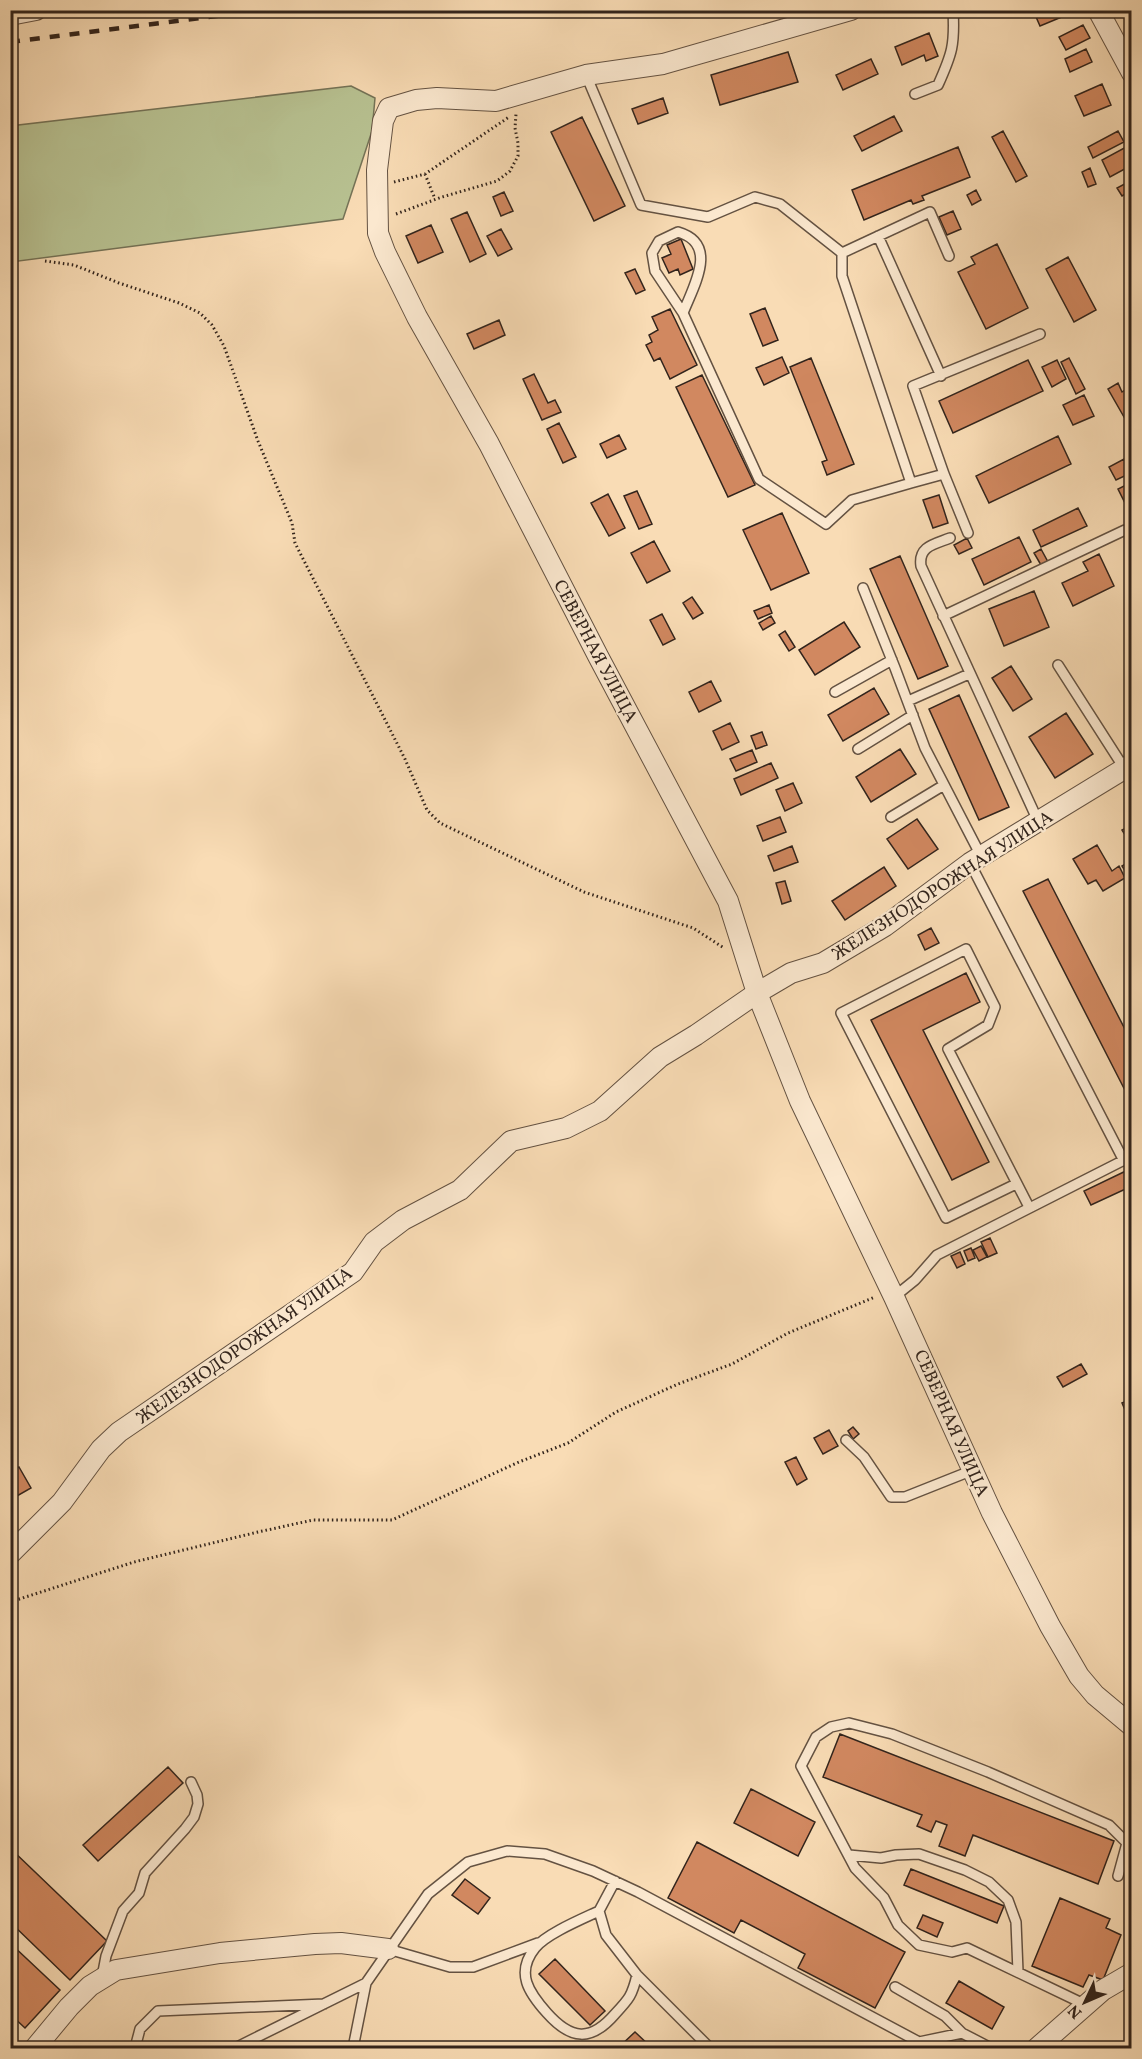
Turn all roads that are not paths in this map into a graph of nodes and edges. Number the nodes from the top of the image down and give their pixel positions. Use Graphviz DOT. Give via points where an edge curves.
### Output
graph roads {
  1 [pos="36,10"];
  2 [pos="851,10"];
  3 [pos="953,10"];
  4 [pos="1098,10"];
  5 [pos="10,15"];
  6 [pos="1130,66"];
  7 [pos="586,75"];
  8 [pos="915,94"];
  9 [pos="878,236"];
  10 [pos="842,253"];
  11 [pos="950,255"];
  12 [pos="683,313"];
  13 [pos="1040,334"];
  14 [pos="941,376"];
  15 [pos="944,474"];
  16 [pos="911,483"];
  17 [pos="1125,530"];
  18 [pos="968,533"];
  19 [pos="950,538"];
  20 [pos="863,588"];
  21 [pos="943,616"];
  22 [pos="892,660"];
  23 [pos="1058,665"];
  24 [pos="969,674"];
  25 [pos="835,692"];
  26 [pos="908,701"];
  27 [pos="913,715"];
  28 [pos="858,749"];
  29 [pos="1128,766"];
  30 [pos="944,784"];
  31 [pos="891,817"];
  32 [pos="1038,821"];
  33 [pos="976,859"];
  34 [pos="757,993"];
  35 [pos="1128,1158"];
  36 [pos="1016,1184"];
  37 [pos="1029,1207"];
  38 [pos="893,1294"];
  39 [pos="846,1440"];
  40 [pos="973,1470"];
  41 [pos="10,1554"];
  42 [pos="1131,1726"];
  43 [pos="191,1782"];
  44 [pos="849,1855"];
  45 [pos="1118,1876"];
  46 [pos="615,1881"];
  47 [pos="599,1911"];
  48 [pos="540,1942"];
  49 [pos="388,1950"];
  50 [pos="1018,1972"];
  51 [pos="1131,1972"];
  52 [pos="637,1975"];
  53 [pos="102,1979"];
  54 [pos="366,1983"];
  55 [pos="895,1987"];
  56 [pos="324,2004"];
  57 [pos="1086,2005"];
  58 [pos="962,2033"];
  59 [pos="35,2049"];
  60 [pos="135,2049"];
  61 [pos="235,2049"];
  62 [pos="352,2049"];
  63 [pos="710,2049"];
  64 [pos="991,2049"];
  65 [pos="1037,2049"];
  1 -- 5 [label="street"];
  2 -- 7 [label="street" via="663,64"];
  3 -- 8 [label="lane" via="955,38 950,59 938,85"];
  4 -- 6 [label="street"];
  7 -- 10 [label="lane" via="641,205 708,217 755,197 780,204"];
  7 -- 34 [label="street, СЕВЕРНАЯ УЛИЦА" via="496,101 437,98 389,108 379,144 378,233 417,317 489,444 728,901"];
  9 -- 10 [label="lane"];
  9 -- 11 [label="lane" via="930,212"];
  9 -- 14 [label="lane"];
  10 -- 16 [label="lane" via="842,276"];
  12 -- 12 [label="lane" via="655,271 652,253 660,241 678,232 690,235 700,247 701,265"];
  12 -- 16 [label="lane" via="759,479 826,524 852,500"];
  13 -- 14 [label="lane"];
  14 -- 15 [label="lane" via="913,386"];
  15 -- 16 [label="lane"];
  15 -- 18 [label="lane"];
  17 -- 21 [label="lane"];
  19 -- 21 [label="lane" via="924,549 920,558"];
  20 -- 22 [label="lane"];
  21 -- 24 [label="lane"];
  22 -- 25 [label="lane"];
  22 -- 26 [label="lane"];
  23 -- 29 [label="lane"];
  24 -- 26 [label="lane"];
  24 -- 32 [label="lane"];
  26 -- 27 [label="lane"];
  27 -- 28 [label="lane"];
  27 -- 30 [label="lane"];
  29 -- 32 [label="street, ЖЕЛЕЗНОДОРОЖНАЯ УЛИЦА"];
  30 -- 31 [label="lane"];
  30 -- 33 [label="lane"];
  32 -- 33 [label="street, ЖЕЛЕЗНОДОРОЖНАЯ УЛИЦА"];
  33 -- 34 [label="street, ЖЕЛЕЗНОДОРОЖНАЯ УЛИЦА" via="885,926 823,963 791,973"];
  33 -- 35 [label="lane"];
  34 -- 38 [label="street, СЕВЕРНАЯ УЛИЦА" via="800,1101"];
  34 -- 41 [label="street, ЖЕЛЕЗНОДОРОЖНАЯ УЛИЦА" via="660,1057 600,1111 566,1128 511,1141 460,1190 403,1220 374,1242 345,1278 119,1432 101,1449 62,1502"];
  35 -- 37 [label="lane"];
  36 -- 36 [label="lane" via="948,1048 988,1024 994,1006 966,949 841,1013 946,1218"];
  36 -- 37 [label="lane"];
  37 -- 38 [label="lane" via="937,1255 915,1280"];
  38 -- 40 [label="street, СЕВЕРНАЯ УЛИЦА"];
  39 -- 40 [label="lane" via="864,1457 891,1497 905,1497"];
  40 -- 42 [label="street, СЕВЕРНАЯ УЛИЦА" via="1079,1676"];
  43 -- 53 [label="lane" via="198,1804 194,1817 145,1873 139,1893 123,1911"];
  44 -- 45 [label="lane" via="801,1766 816,1737 831,1727 849,1723 892,1734 1109,1824 1127,1843"];
  44 -- 50 [label="lane" via="855,1868 884,1898 898,1925 919,1945 952,1952 967,1948"];
  44 -- 50 [label="lane" via="880,1858 919,1854 990,1882 1008,1900 1016,1923"];
  46 -- 47 [label="lane"];
  46 -- 49 [label="lane" via="545,1854 507,1851 468,1862 428,1894"];
  46 -- 58 [label="lane" via="919,2042"];
  47 -- 48 [label="lane"];
  47 -- 52 [label="lane" via="606,1935"];
  48 -- 49 [label="lane" via="473,1967 450,1967"];
  48 -- 52 [label="lane" via="527,1965 528,1988 555,2021 573,2034 590,2034 610,2020 632,1996"];
  49 -- 53 [label="street" via="332,1943 220,1953 116,1970"];
  49 -- 54 [label="lane"];
  50 -- 57 [label="lane"];
  51 -- 57 [label="street"];
  52 -- 63 [label="lane"];
  53 -- 59 [label="street" via="69,2007"];
  54 -- 56 [label="lane"];
  54 -- 62 [label="lane"];
  55 -- 58 [label="lane" via="945,2016"];
  56 -- 60 [label="lane" via="158,2011 140,2029"];
  56 -- 61 [label="lane"];
  57 -- 65 [label="street"];
  58 -- 64 [label="lane"];
}
